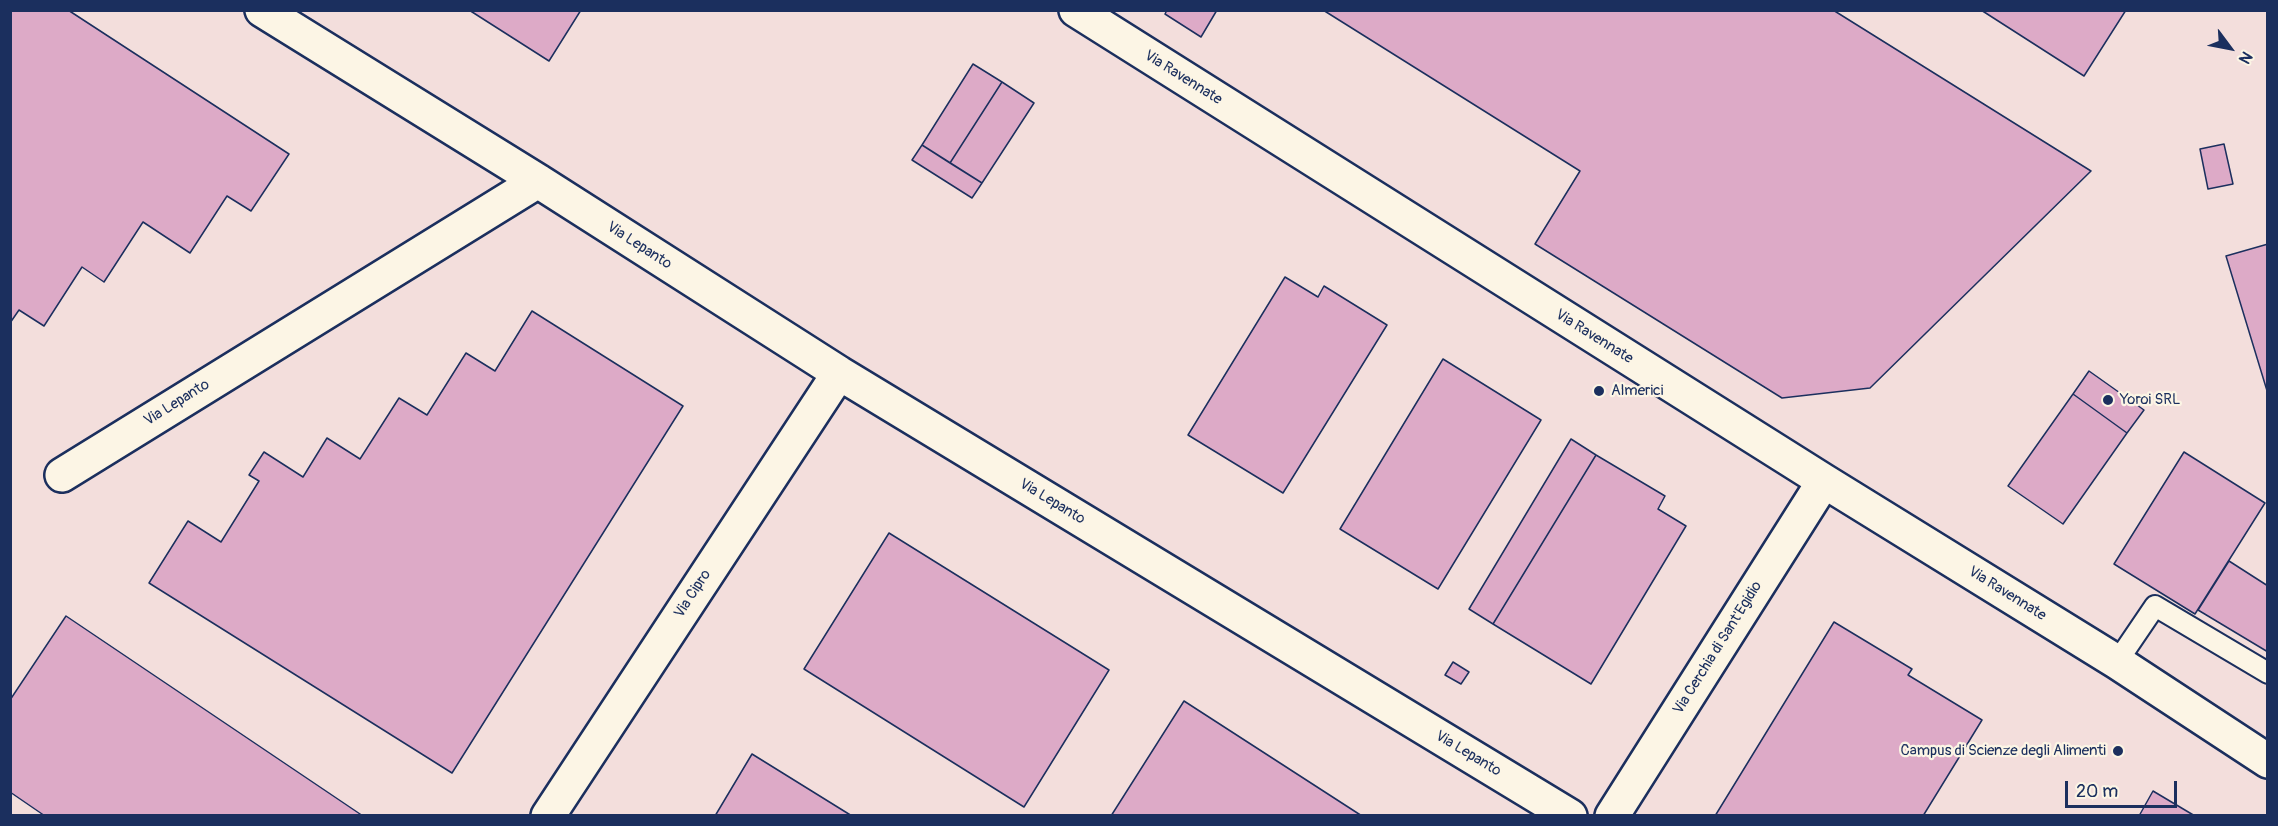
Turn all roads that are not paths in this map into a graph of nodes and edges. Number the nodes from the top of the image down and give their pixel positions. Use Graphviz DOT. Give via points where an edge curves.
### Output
graph roads {
  1 [pos="262,10"];
  2 [pos="1076,10"];
  3 [pos="538,181"];
  4 [pos="839,373"];
  5 [pos="62,475"];
  6 [pos="1824,481"];
  7 [pos="2117,662"];
  8 [pos="2268,673"];
  9 [pos="2175,699"];
  10 [pos="2268,736"];
  11 [pos="2268,761"];
  12 [pos="548,816"];
  13 [pos="1570,816"];
  14 [pos="1612,816"];
  1 -- 3 [label="street, Via Lepanto"];
  2 -- 6 [label="street, Via Ravennate"];
  3 -- 4 [label="street, Via Lepanto"];
  3 -- 5 [label="street, Via Lepanto"];
  4 -- 12 [label="street, Via Cipro"];
  4 -- 13 [label="street, Via Lepanto"];
  6 -- 7 [label="street, Via Ravennate"];
  6 -- 14 [label="street, Via Cerchia di Sant'Egidio"];
  7 -- 8 [label="lane" via="2155,606"];
  7 -- 9 [label="street, Via Ravennate"];
  9 -- 10 [label="street, Via Ravennate"];
  9 -- 11 [label="street, Via Ravennate"];
}
